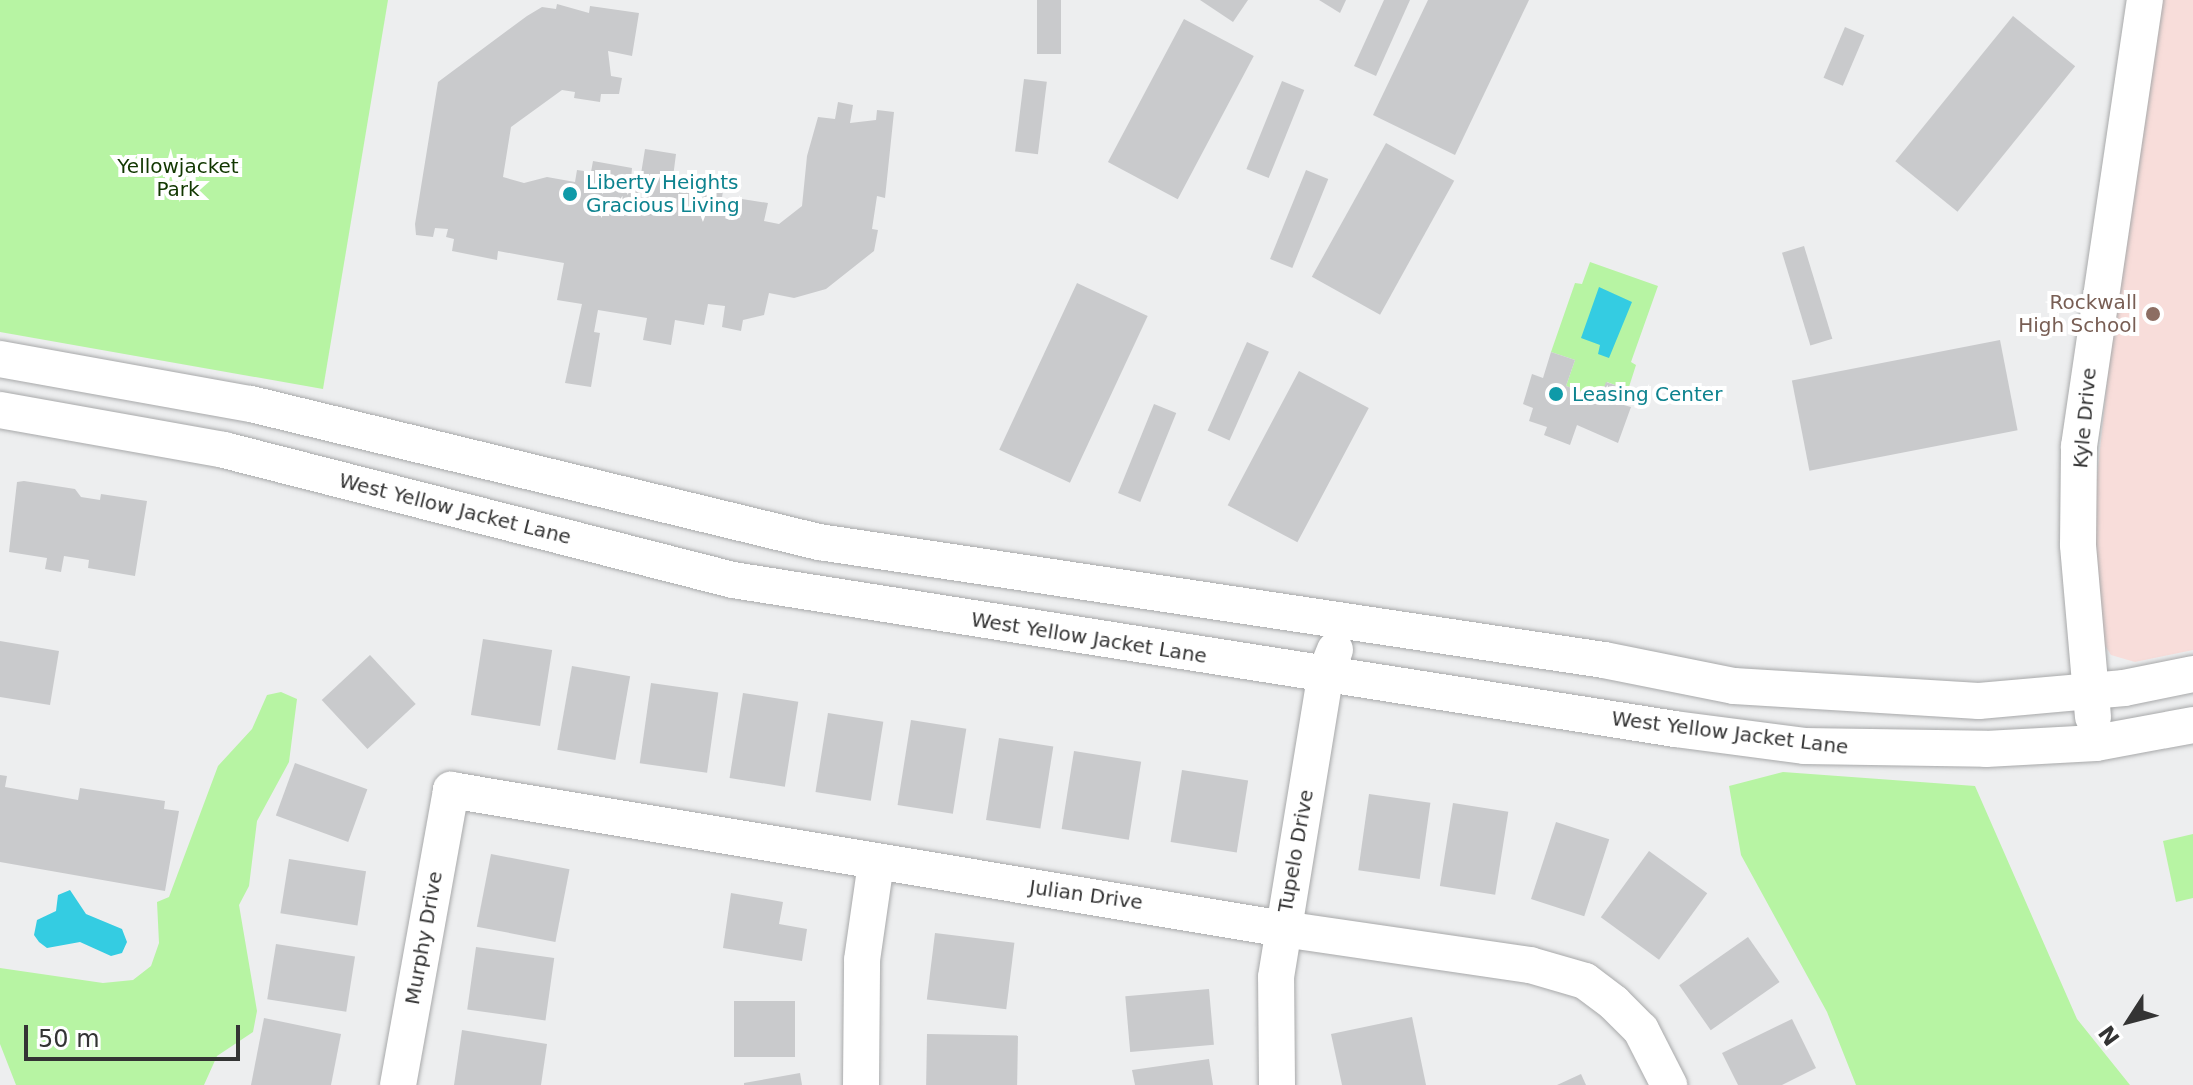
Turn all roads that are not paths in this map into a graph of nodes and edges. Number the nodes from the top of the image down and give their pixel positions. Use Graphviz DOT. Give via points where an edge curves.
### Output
graph roads {
  1 [pos="2145,0"];
  2 [pos="0,359"];
  3 [pos="0,410"];
  4 [pos="1346,622"];
  5 [pos="1326,672"];
  6 [pos="2193,674"];
  7 [pos="2089,693"];
  8 [pos="2193,725"];
  9 [pos="2096,743"];
  10 [pos="451,790"];
  11 [pos="876,863"];
  12 [pos="1283,929"];
  13 [pos="398,1085"];
  14 [pos="861,1085"];
  15 [pos="1277,1085"];
  16 [pos="1669,1085"];
  1 -- 7 [label="street, Kyle Drive" via="2079,446 2078,545"];
  2 -- 4 [label="street" via="251,404 759,531"];
  3 -- 5 [label="street, West Yellow Jacket Lane" via="224,450 733,580"];
  4 -- 5 [label="street, Tupelo Drive"];
  4 -- 7 [label="street" via="1604,660 1734,686 1912,700"];
  5 -- 9 [label="street, West Yellow Jacket Lane" via="1804,746 1973,750"];
  5 -- 12 [label="street, Tupelo Drive"];
  6 -- 7 [label="street"];
  7 -- 9 [label="street, Kyle Drive"];
  8 -- 9 [label="street, West Yellow Jacket Lane"];
  10 -- 11 [label="street, Julian Drive"];
  10 -- 13 [label="street, Murphy Drive"];
  11 -- 12 [label="street, Julian Drive"];
  11 -- 14 [label="street" via="862,960"];
  12 -- 15 [label="street, Tupelo Drive" via="1274,1031"];
  12 -- 16 [label="street, Julian Drive" via="1530,965 1585,981 1641,1030"];
}
